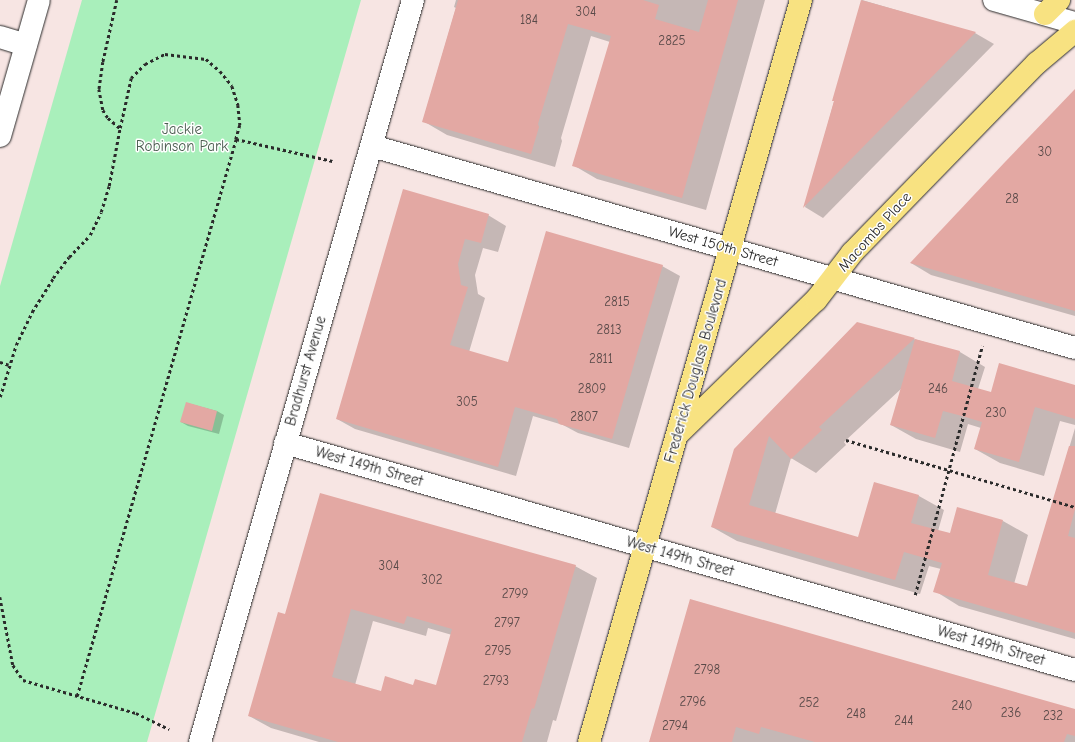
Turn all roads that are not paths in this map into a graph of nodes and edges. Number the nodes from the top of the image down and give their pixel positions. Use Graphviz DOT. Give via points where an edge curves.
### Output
graph roads {
  1 [pos="39,0"];
  2 [pos="413,0"];
  3 [pos="801,0"];
  4 [pos="994,0"];
  5 [pos="1052,7"];
  6 [pos="1075,23"];
  7 [pos="1075,31"];
  8 [pos="0,37"];
  9 [pos="26,44"];
  10 [pos="0,136"];
  11 [pos="372,146"];
  12 [pos="730,249"];
  13 [pos="834,278"];
  14 [pos="1075,348"];
  15 [pos="678,435"];
  16 [pos="285,443"];
  17 [pos="646,547"];
  18 [pos="1075,670"];
  19 [pos="200,742"];
  20 [pos="589,742"];
  1 -- 9 [label="street"];
  2 -- 11 [label="street, Bradhurst Avenue"];
  3 -- 12 [label="main road, Frederick Douglass Boulevard"];
  4 -- 5 [label="street"];
  5 -- 6 [label="street"];
  7 -- 13 [label="main road, Macombs Place" via="1037,63 852,253"];
  8 -- 9 [label="street"];
  9 -- 10 [label="street"];
  11 -- 12 [label="street, West 150th Street"];
  11 -- 16 [label="street, Bradhurst Avenue"];
  12 -- 13 [label="street, West 150th Street"];
  12 -- 15 [label="main road, Frederick Douglass Boulevard"];
  13 -- 14 [label="street, West 150th Street"];
  13 -- 15 [label="main road, Macombs Place" via="816,300"];
  15 -- 17 [label="main road, Frederick Douglass Boulevard"];
  16 -- 17 [label="street, West 149th Street"];
  16 -- 19 [label="street, Bradhurst Avenue"];
  17 -- 18 [label="street, West 149th Street"];
  17 -- 20 [label="main road, Frederick Douglass Boulevard"];
}
